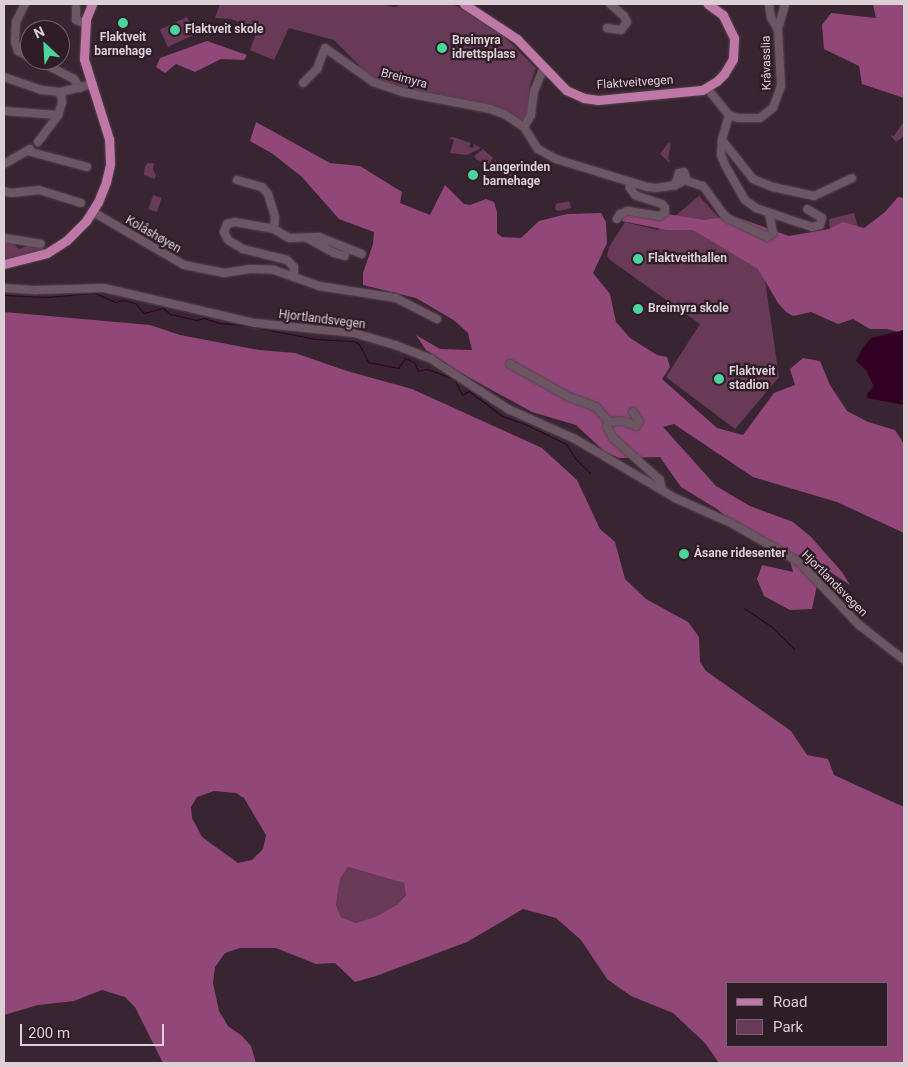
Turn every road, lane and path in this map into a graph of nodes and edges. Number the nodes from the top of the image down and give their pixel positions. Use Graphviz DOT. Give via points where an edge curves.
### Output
graph roads {
  1 [pos="25,4"];
  2 [pos="92,4"];
  3 [pos="464,4"];
  4 [pos="610,4"];
  5 [pos="708,4"];
  6 [pos="769,4"];
  7 [pos="785,4"];
  8 [pos="76,8"];
  9 [pos="86,24"];
  10 [pos="607,28"];
  11 [pos="778,29"];
  12 [pos="20,52"];
  13 [pos="544,68"];
  14 [pos="56,70"];
  15 [pos="4,77"];
  16 [pos="303,83"];
  17 [pos="90,85"];
  18 [pos="80,88"];
  19 [pos="707,88"];
  20 [pos="62,92"];
  21 [pos="4,111"];
  22 [pos="58,115"];
  23 [pos="729,115"];
  24 [pos="524,127"];
  25 [pos="722,140"];
  26 [pos="32,147"];
  27 [pos="4,164"];
  28 [pos="87,167"];
  29 [pos="852,178"];
  30 [pos="237,180"];
  31 [pos="630,183"];
  32 [pos="4,191"];
  33 [pos="81,203"];
  34 [pos="807,209"];
  35 [pos="92,212"];
  36 [pos="769,213"];
  37 [pos="617,219"];
  38 [pos="274,229"];
  39 [pos="4,238"];
  40 [pos="307,238"];
  41 [pos="41,244"];
  42 [pos="362,254"];
  43 [pos="345,256"];
  44 [pos="4,264"];
  45 [pos="294,277"];
  46 [pos="4,288"];
  47 [pos="438,319"];
  48 [pos="510,364"];
  49 [pos="633,412"];
  50 [pos="609,422"];
  51 [pos="662,490"];
  52 [pos="904,660"];
  1 -- 12 [label="street" via="15,28 15,42"];
  2 -- 9 [label="main road"];
  3 -- 13 [label="main road, Flaktveitvegen" via="517,39"];
  4 -- 10 [label="street" via="626,22 621,30"];
  5 -- 19 [label="main road" via="723,15 732,32 734,46 728,68 717,82"];
  6 -- 11 [label="street, Kråvasslia" via="771,18"];
  7 -- 11 [label="street, Kråvasslia"];
  8 -- 9 [label="street" via="76,20"];
  9 -- 17 [label="main road" via="84,59"];
  11 -- 23 [label="street, Kråvasslia" via="781,86 777,102 760,118"];
  13 -- 19 [label="main road, Flaktveitvegen" via="566,90 598,100"];
  13 -- 24 [label="street" via="536,83 531,115"];
  14 -- 18 [label="street" via="74,79"];
  15 -- 20 [label="street" via="41,90"];
  16 -- 24 [label="street, Breimyra" via="317,69 325,48 379,85 490,109"];
  17 -- 18 [label="street"];
  17 -- 35 [label="main road" via="110,148 106,182"];
  18 -- 20 [label="street"];
  19 -- 23 [label="street"];
  20 -- 22 [label="street"];
  21 -- 22 [label="street"];
  22 -- 26 [label="street"];
  23 -- 25 [label="street"];
  24 -- 31 [label="street, Breimyra" via="535,146 548,155"];
  25 -- 29 [label="street" via="753,179 773,187 814,196"];
  25 -- 36 [label="street" via="723,161 741,194 749,204"];
  26 -- 27 [label="street"];
  26 -- 28 [label="street"];
  30 -- 38 [label="street" via="262,187 268,194 276,218"];
  31 -- 36 [label="street, Breimyra" via="647,188 675,185 684,180 703,186 722,214 767,236 773,233"];
  31 -- 37 [label="street, Breimyra" via="636,195 662,204 665,212 660,216 628,211"];
  32 -- 33 [label="street" via="39,190"];
  34 -- 36 [label="street" via="822,218 820,225 812,227"];
  35 -- 44 [label="main road" via="78,231 55,248 33,258"];
  35 -- 45 [label="street, Kolåshøyen" via="184,265 224,273 262,269"];
  38 -- 40 [label="street" via="289,238"];
  38 -- 45 [label="street" via="235,222 228,224 224,232 228,240 243,249 287,260 294,267"];
  39 -- 41 [label="street"];
  40 -- 42 [label="street" via="328,239"];
  40 -- 43 [label="street"];
  45 -- 47 [label="street, Kolåshøyen" via="319,286 396,298"];
  46 -- 51 [label="street, Hjortlandsvegen" via="104,288 255,323 354,333 395,345 431,358 508,409 575,439"];
  48 -- 50 [label="street" via="569,397 596,408"];
  49 -- 50 [label="street" via="640,421 636,426 623,421"];
  50 -- 51 [label="street" via="607,427 613,438 660,480"];
  51 -- 52 [label="street, Hjortlandsvegen" via="731,523 799,562 858,624"];
}
